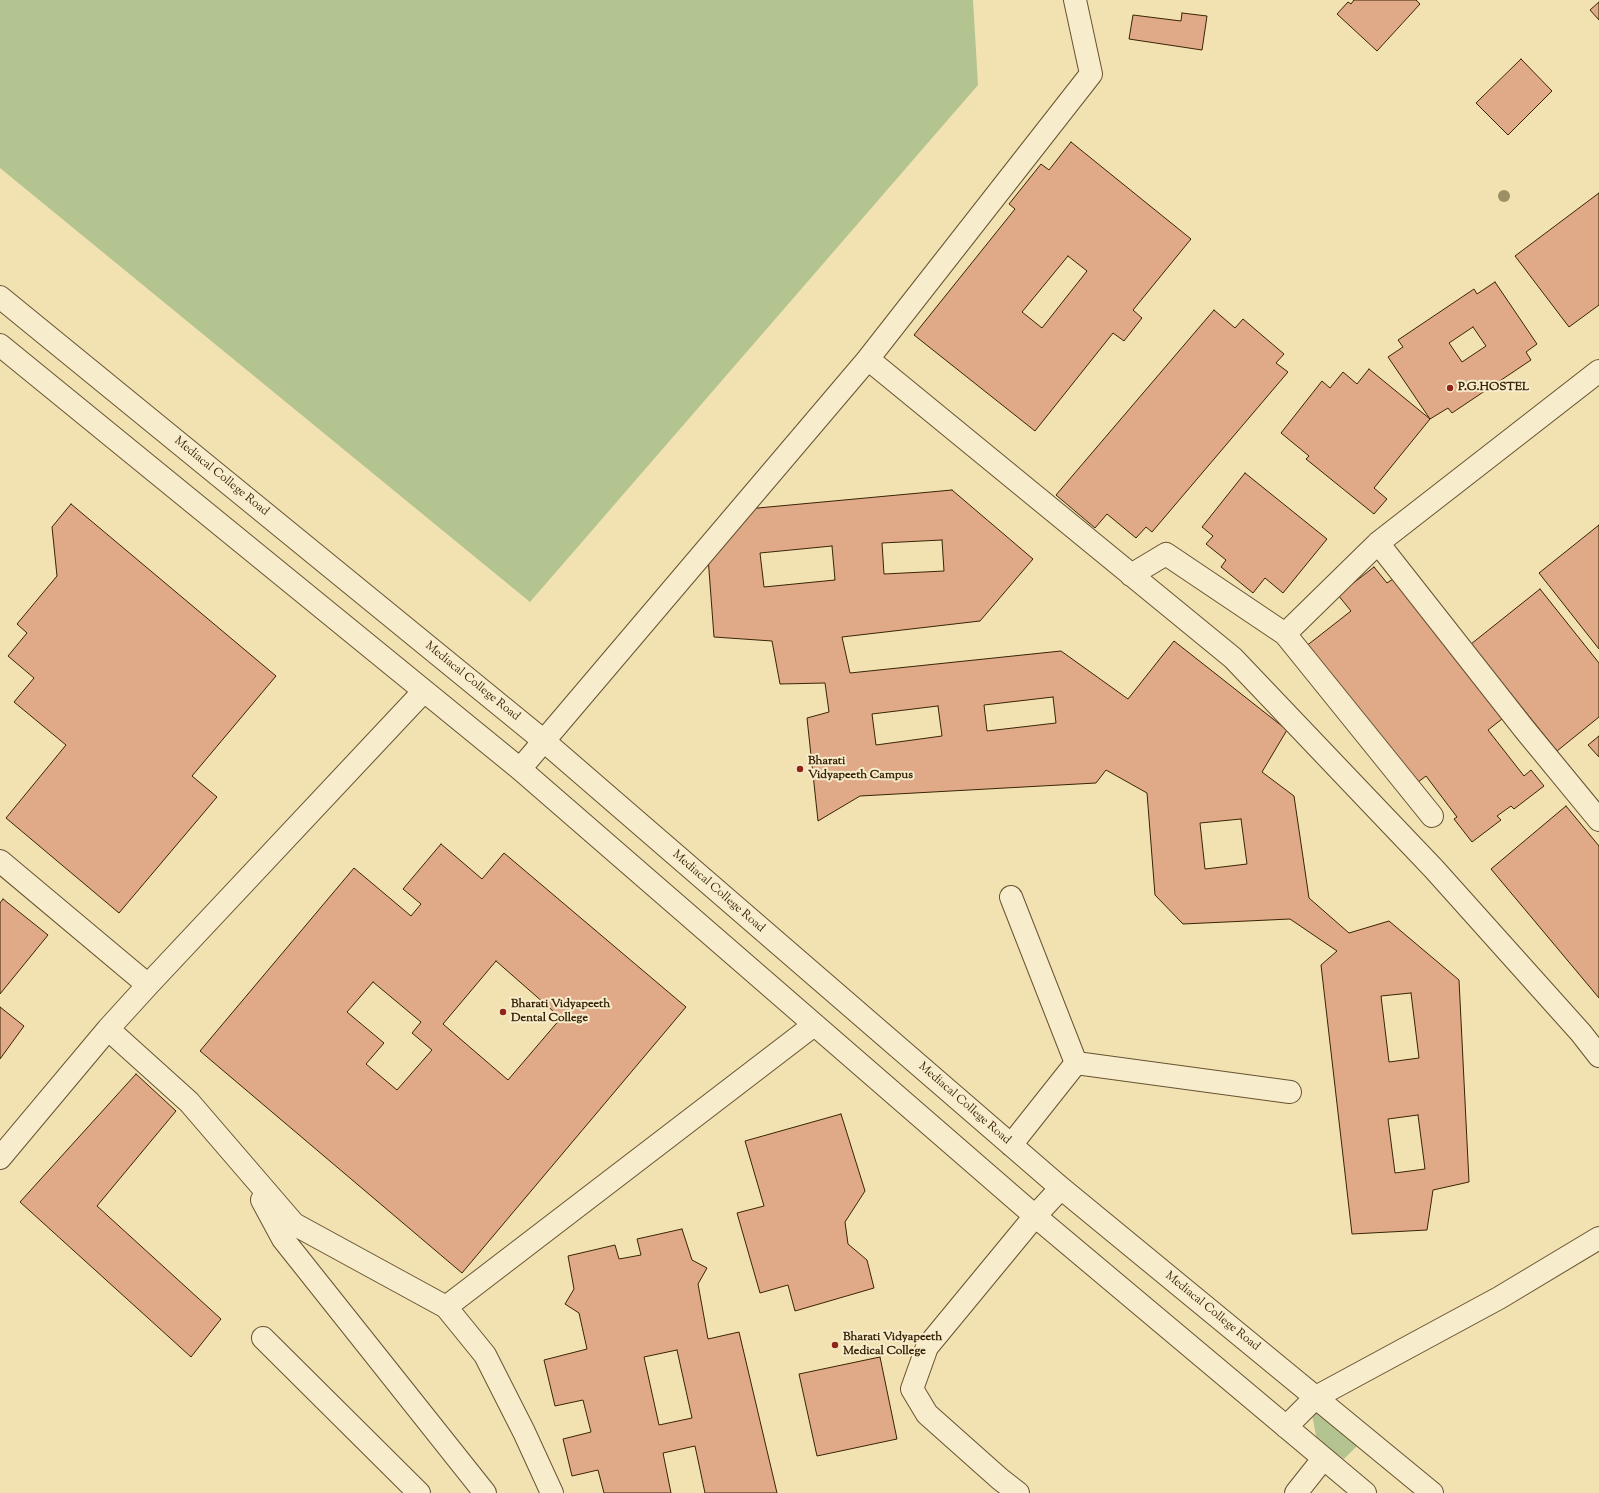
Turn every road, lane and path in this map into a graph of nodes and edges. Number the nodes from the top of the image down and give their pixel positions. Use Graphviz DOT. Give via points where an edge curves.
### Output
graph roads {
  1 [pos="1075,0"];
  2 [pos="0,297"];
  3 [pos="0,345"];
  4 [pos="868,359"];
  5 [pos="1599,370"];
  6 [pos="1378,543"];
  7 [pos="1131,575"];
  8 [pos="1285,634"];
  9 [pos="424,691"];
  10 [pos="544,741"];
  11 [pos="520,769"];
  12 [pos="1432,816"];
  13 [pos="1599,820"];
  14 [pos="0,860"];
  15 [pos="1011,897"];
  16 [pos="148,985"];
  17 [pos="814,1025"];
  18 [pos="108,1029"];
  19 [pos="1599,1056"];
  20 [pos="1076,1063"];
  21 [pos="1290,1092"];
  22 [pos="1011,1145"];
  23 [pos="0,1158"];
  24 [pos="242,1164"];
  25 [pos="1060,1188"];
  26 [pos="1035,1216"];
  27 [pos="1599,1238"];
  28 [pos="446,1308"];
  29 [pos="263,1338"];
  30 [pos="1316,1397"];
  31 [pos="1286,1427"];
  32 [pos="1323,1459"];
  33 [pos="419,1493"];
  34 [pos="485,1493"];
  35 [pos="552,1493"];
  36 [pos="1018,1493"];
  37 [pos="1296,1493"];
  38 [pos="1365,1493"];
  39 [pos="1432,1493"];
  1 -- 4 [label="lane" via="1091,74"];
  2 -- 10 [label="lane, Mediacal College Road"];
  3 -- 9 [label="lane"];
  4 -- 7 [label="lane"];
  4 -- 10 [label="lane"];
  5 -- 6 [label="lane"];
  6 -- 8 [label="lane"];
  6 -- 13 [label="lane"];
  7 -- 8 [label="lane" via="1166,554"];
  7 -- 19 [label="lane" via="1233,658 1434,869 1582,1033"];
  8 -- 12 [label="lane"];
  9 -- 11 [label="lane"];
  9 -- 16 [label="lane"];
  10 -- 11 [label="lane"];
  10 -- 22 [label="lane, Mediacal College Road"];
  11 -- 17 [label="lane"];
  14 -- 16 [label="lane"];
  15 -- 20 [label="lane"];
  16 -- 18 [label="lane"];
  17 -- 26 [label="lane"];
  17 -- 28 [label="lane"];
  18 -- 23 [label="lane"];
  18 -- 24 [label="lane" via="189,1102"];
  20 -- 21 [label="lane"];
  20 -- 22 [label="lane"];
  22 -- 25 [label="lane, Mediacal College Road"];
  24 -- 28 [label="lane" via="294,1224"];
  24 -- 34 [label="lane" via="283,1239"];
  25 -- 26 [label="lane"];
  25 -- 30 [label="lane, Mediacal College Road"];
  26 -- 31 [label="lane"];
  26 -- 36 [label="lane" via="927,1347 912,1388 927,1414"];
  27 -- 30 [label="lane" via="1499,1298"];
  28 -- 35 [label="lane" via="485,1355"];
  29 -- 33 [label="lane"];
  30 -- 31 [label="lane"];
  30 -- 39 [label="lane, Mediacal College Road"];
  31 -- 32 [label="lane"];
  32 -- 37 [label="lane"];
  32 -- 38 [label="lane"];
}
